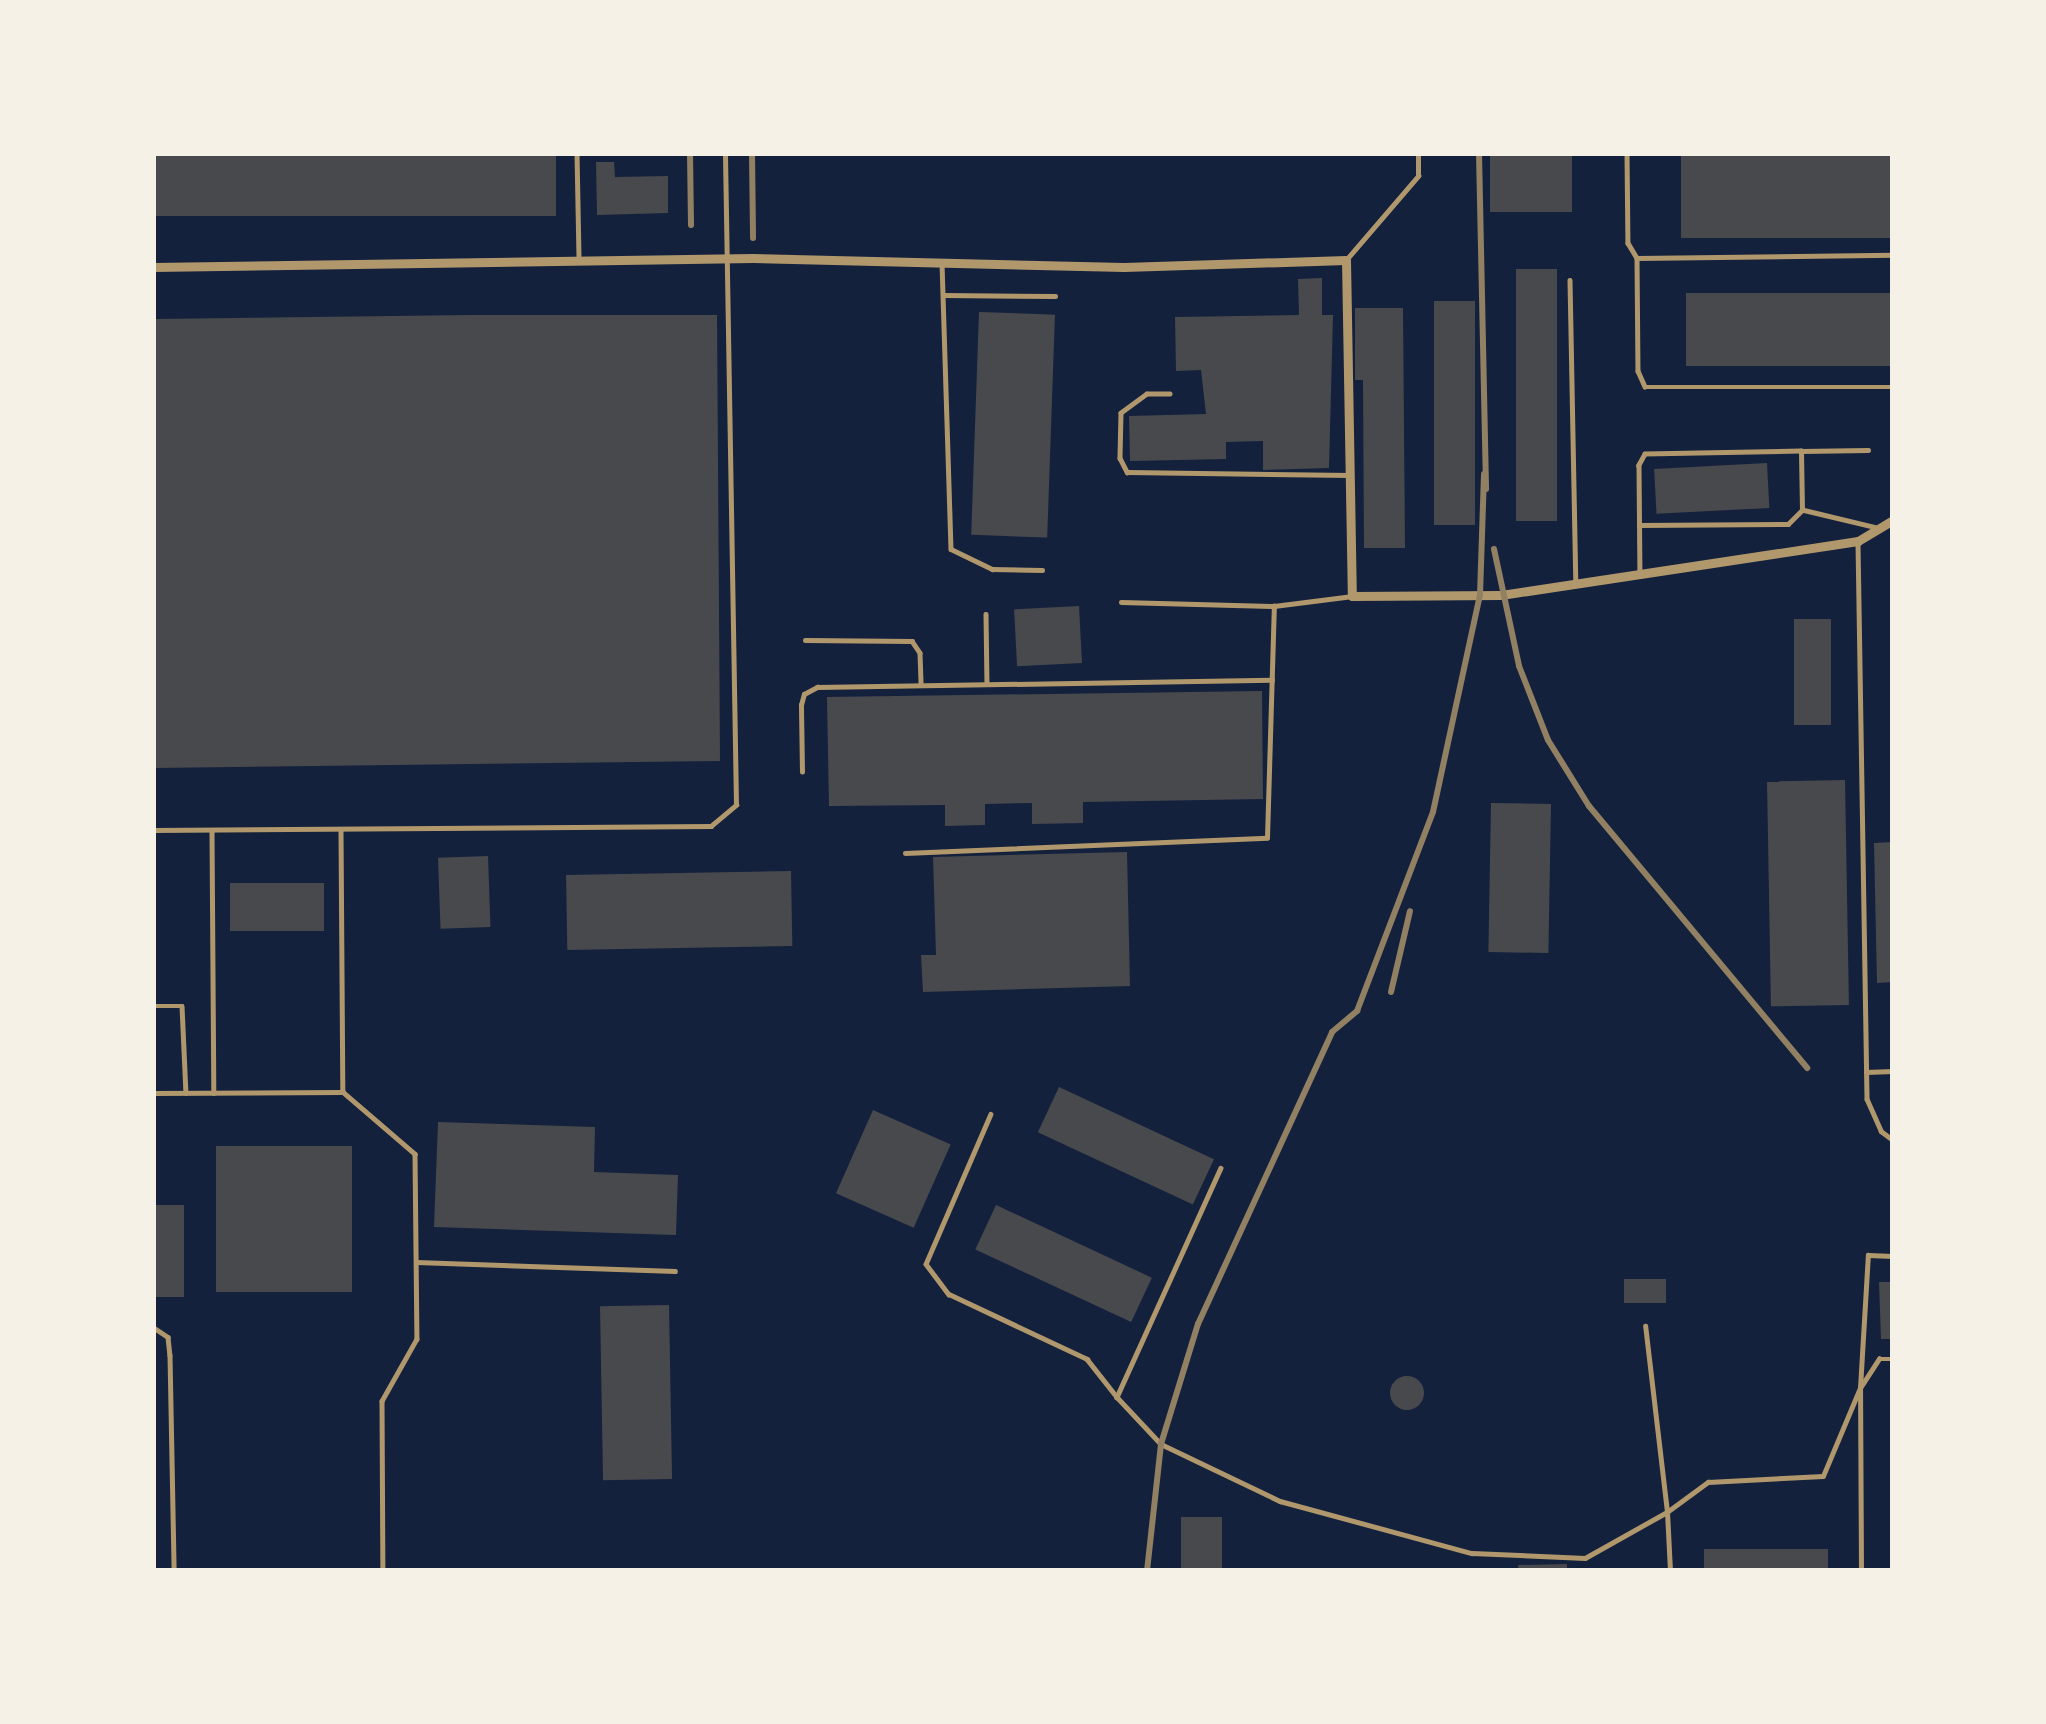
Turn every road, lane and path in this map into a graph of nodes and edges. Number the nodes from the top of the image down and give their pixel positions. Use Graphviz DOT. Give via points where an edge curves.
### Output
graph roads {
  1 [pos="578,153"];
  2 [pos="725,153"];
  3 [pos="1418,153"];
  4 [pos="1627,153"];
  5 [pos="1893,255"];
  6 [pos="1637,258"];
  7 [pos="726,260"];
  8 [pos="1346,260"];
  9 [pos="579,261"];
  10 [pos="942,263"];
  11 [pos="153,267"];
  12 [pos="1570,280"];
  13 [pos="943,295"];
  14 [pos="1055,296"];
  15 [pos="1893,387"];
  16 [pos="1170,394"];
  17 [pos="1868,450"];
  18 [pos="1801,451"];
  19 [pos="1350,476"];
  20 [pos="1802,510"];
  21 [pos="1893,520"];
  22 [pos="1639,525"];
  23 [pos="1880,528"];
  24 [pos="1858,542"];
  25 [pos="1042,569"];
  26 [pos="1640,574"];
  27 [pos="1576,584"];
  28 [pos="1352,596"];
  29 [pos="1120,602"];
  30 [pos="1274,606"];
  31 [pos="986,614"];
  32 [pos="805,640"];
  33 [pos="1272,680"];
  34 [pos="987,684"];
  35 [pos="921,685"];
  36 [pos="802,772"];
  37 [pos="153,830"];
  38 [pos="341,830"];
  39 [pos="212,831"];
  40 [pos="905,853"];
  41 [pos="153,1006"];
  42 [pos="1893,1071"];
  43 [pos="1867,1072"];
  44 [pos="343,1092"];
  45 [pos="186,1093"];
  46 [pos="214,1093"];
  47 [pos="153,1094"];
  48 [pos="991,1114"];
  49 [pos="1893,1140"];
  50 [pos="1221,1168"];
  51 [pos="1893,1256"];
  52 [pos="416,1262"];
  53 [pos="675,1271"];
  54 [pos="1645,1326"];
  55 [pos="153,1327"];
  56 [pos="1893,1359"];
  57 [pos="1860,1388"];
  58 [pos="1118,1397"];
  59 [pos="1667,1513"];
  60 [pos="174,1571"];
  61 [pos="383,1571"];
  62 [pos="1670,1571"];
  63 [pos="1861,1571"];
  1 -- 9 [label="lane"];
  2 -- 7 [label="lane"];
  3 -- 8 [label="lane" via="1418,176"];
  4 -- 6 [label="lane" via="1628,243"];
  5 -- 6 [label="lane"];
  6 -- 15 [label="lane" via="1638,371 1646,388"];
  7 -- 9 [label="street"];
  7 -- 10 [label="street"];
  7 -- 38 [label="lane" via="736,805 710,826"];
  8 -- 10 [label="street"];
  8 -- 19 [label="street"];
  9 -- 11 [label="street"];
  10 -- 13 [label="lane"];
  12 -- 27 [label="lane"];
  13 -- 14 [label="lane"];
  13 -- 25 [label="lane" via="951,549 992,569"];
  16 -- 19 [label="lane" via="1147,394 1121,413 1127,472"];
  17 -- 18 [label="lane"];
  18 -- 20 [label="lane"];
  18 -- 22 [label="lane" via="1645,454"];
  19 -- 28 [label="street"];
  20 -- 22 [label="lane" via="1788,524"];
  20 -- 23 [label="lane"];
  21 -- 23 [label="street"];
  22 -- 26 [label="lane"];
  23 -- 24 [label="street"];
  24 -- 26 [label="street"];
  24 -- 43 [label="lane"];
  26 -- 27 [label="street"];
  27 -- 28 [label="street" via="1501,595"];
  28 -- 30 [label="lane"];
  29 -- 30 [label="lane"];
  30 -- 33 [label="lane"];
  31 -- 34 [label="lane"];
  32 -- 35 [label="lane" via="912,641"];
  33 -- 34 [label="lane"];
  33 -- 40 [label="lane" via="1271,832 1261,841"];
  34 -- 35 [label="lane"];
  35 -- 36 [label="lane" via="810,689 801,705"];
  37 -- 39 [label="lane"];
  38 -- 39 [label="lane"];
  38 -- 44 [label="lane"];
  39 -- 46 [label="lane"];
  41 -- 45 [label="lane" via="182,1006"];
  42 -- 43 [label="lane"];
  43 -- 49 [label="lane" via="1867,1099"];
  44 -- 46 [label="lane"];
  44 -- 52 [label="lane" via="415,1154"];
  45 -- 46 [label="lane"];
  45 -- 47 [label="lane"];
  48 -- 58 [label="lane" via="926,1264 949,1294 1087,1359"];
  50 -- 58 [label="lane"];
  51 -- 57 [label="lane" via="1868,1255"];
  52 -- 53 [label="lane"];
  52 -- 61 [label="lane" via="417,1340 382,1401"];
  54 -- 59 [label="lane"];
  55 -- 60 [label="lane" via="168,1337 170,1355"];
  56 -- 57 [label="lane" via="1879,1360"];
  57 -- 59 [label="lane" via="1823,1476 1708,1482"];
  57 -- 63 [label="lane"];
  58 -- 59 [label="lane" via="1161,1444 1280,1501 1472,1553 1585,1558"];
  59 -- 62 [label="lane"];
}
